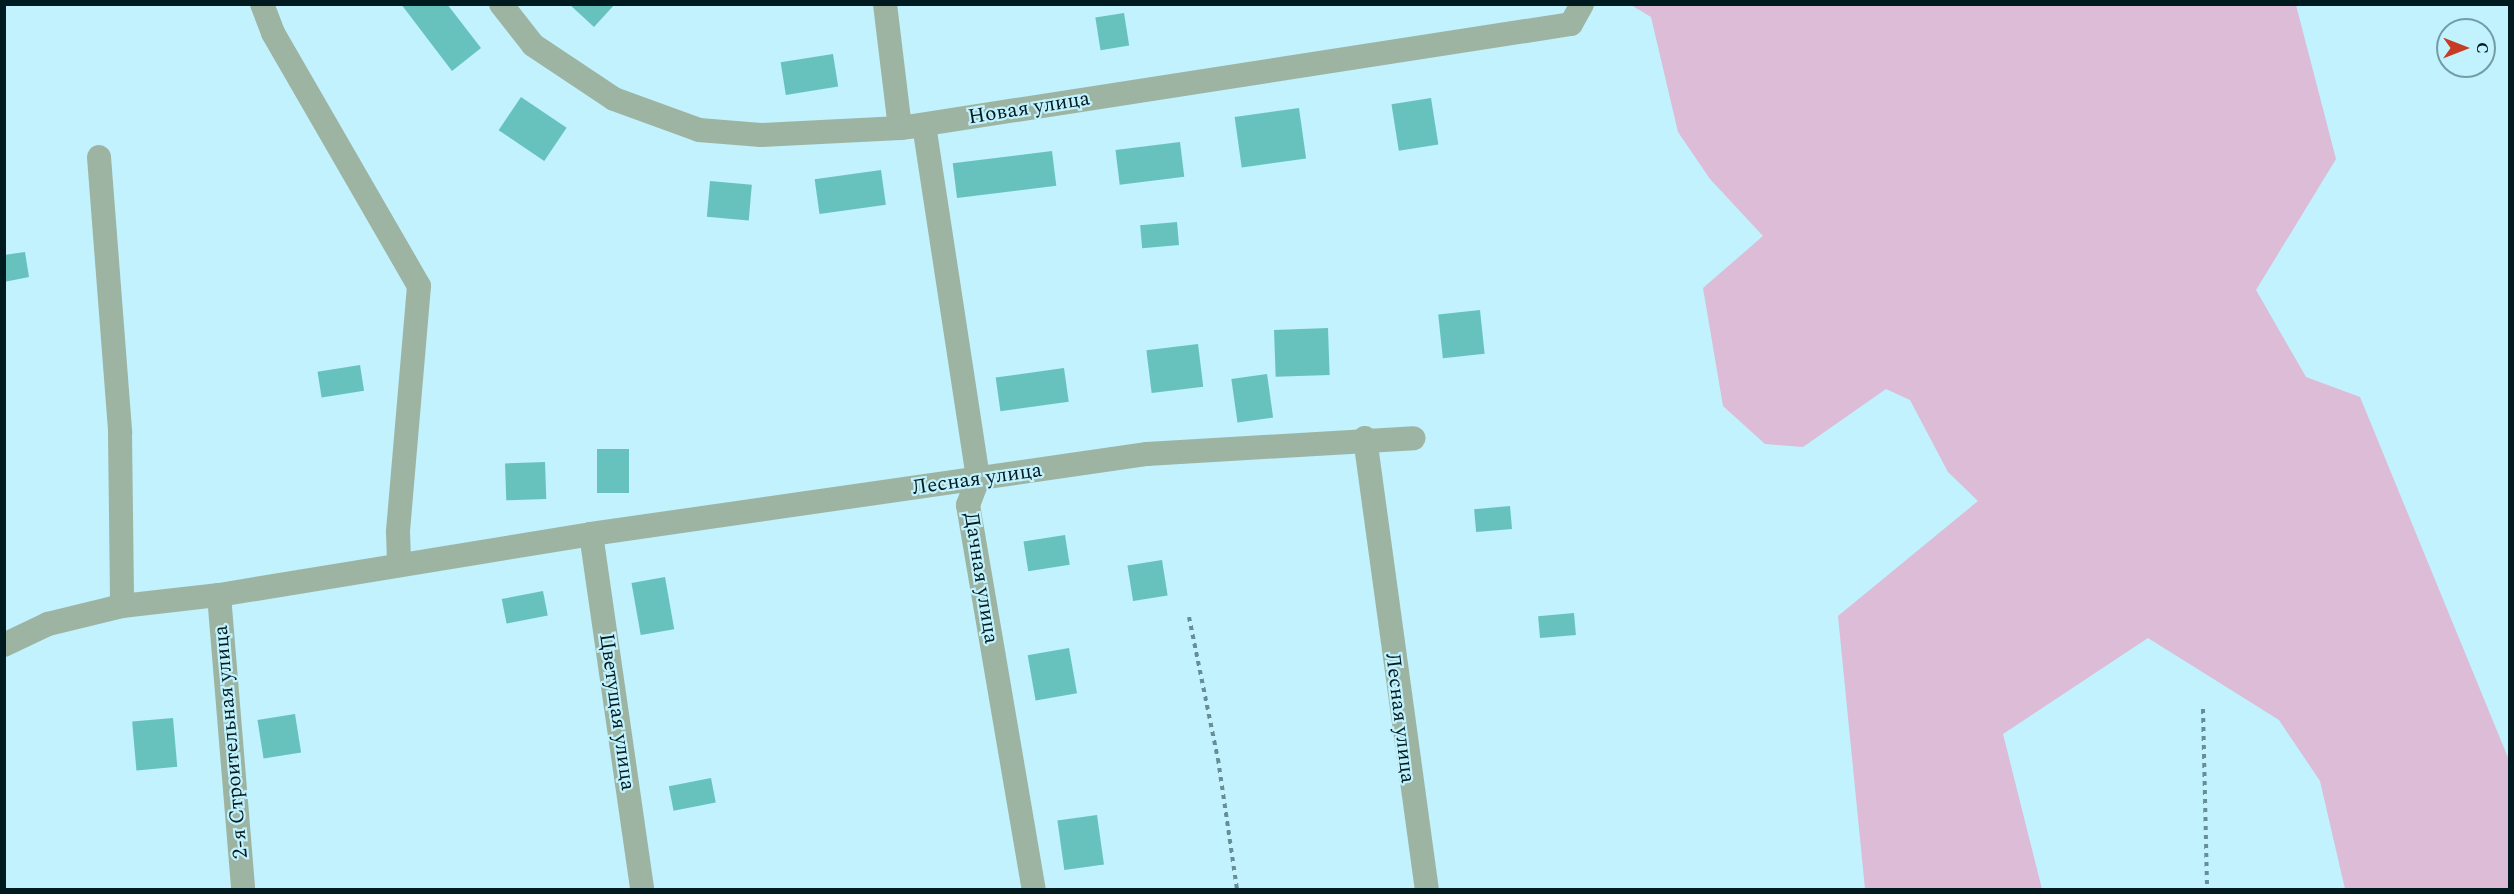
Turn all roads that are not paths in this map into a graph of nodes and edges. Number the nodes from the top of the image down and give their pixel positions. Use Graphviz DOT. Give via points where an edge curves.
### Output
graph roads {
  1 [pos="262,4"];
  2 [pos="501,4"];
  3 [pos="885,4"];
  4 [pos="1582,4"];
  5 [pos="912,127"];
  6 [pos="99,157"];
  7 [pos="1365,438"];
  8 [pos="1414,438"];
  9 [pos="978,479"];
  10 [pos="591,534"];
  11 [pos="399,563"];
  12 [pos="219,595"];
  13 [pos="122,606"];
  14 [pos="4,645"];
  15 [pos="243,890"];
  16 [pos="642,890"];
  17 [pos="1034,890"];
  18 [pos="1426,890"];
  1 -- 11 [label="street" via="273,33 419,286 398,532"];
  2 -- 5 [label="street, Новая улица" via="533,45 614,99 699,130 761,135"];
  3 -- 5 [label="street, Дачная улица"];
  4 -- 5 [label="street, Новая улица" via="1571,24"];
  5 -- 9 [label="street, Дачная улица"];
  6 -- 13 [label="street" via="120,433"];
  7 -- 8 [label="street, Лесная улица"];
  7 -- 9 [label="street, Лесная улица" via="1147,454"];
  7 -- 18 [label="street, Лесная улица"];
  9 -- 10 [label="street, Лесная улица"];
  9 -- 17 [label="street, Дачная улица" via="968,505"];
  10 -- 11 [label="street, Лесная улица"];
  10 -- 16 [label="street, Цветущая улица"];
  11 -- 12 [label="street, Лесная улица"];
  12 -- 13 [label="street, Лесная улица"];
  12 -- 15 [label="street, 2-я Строительная улица"];
  13 -- 14 [label="street, Лесная улица" via="48,624"];
}
